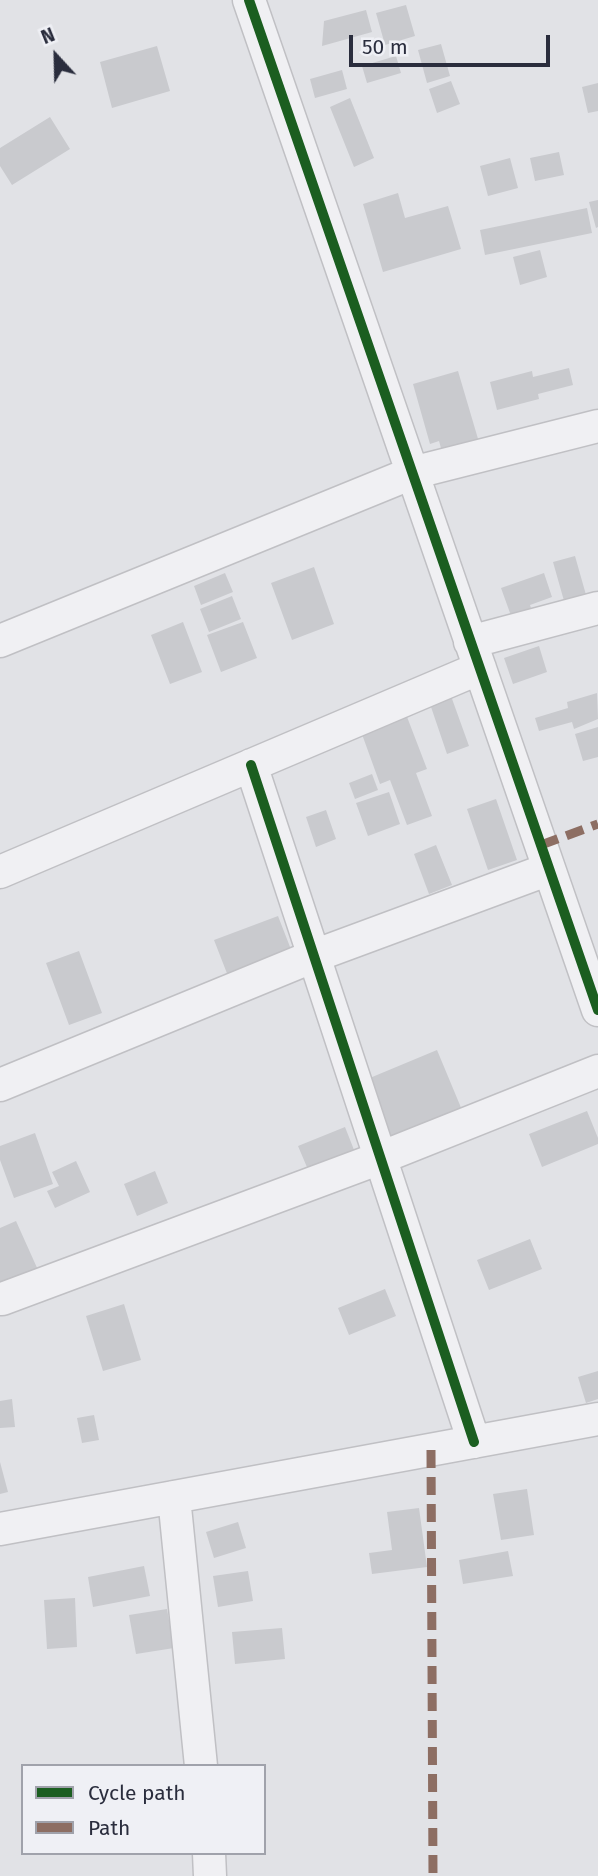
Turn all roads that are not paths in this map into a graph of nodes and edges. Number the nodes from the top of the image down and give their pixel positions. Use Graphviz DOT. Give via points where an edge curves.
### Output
graph roads {
  1 [pos="250,0"];
  2 [pos="598,426"];
  3 [pos="412,473"];
  4 [pos="598,608"];
  5 [pos="0,641"];
  6 [pos="475,655"];
  7 [pos="251,765"];
  8 [pos="549,869"];
  9 [pos="0,872"];
  10 [pos="314,956"];
  11 [pos="598,1010"];
  12 [pos="598,1071"];
  13 [pos="0,1085"];
  14 [pos="380,1158"];
  15 [pos="0,1298"];
  16 [pos="598,1419"];
  17 [pos="474,1442"];
  18 [pos="174,1497"];
  19 [pos="0,1530"];
  20 [pos="201,1764"];
  21 [pos="209,1855"];
  22 [pos="210,1876"];
  1 -- 3 [label="street"];
  2 -- 3 [label="street"];
  3 -- 5 [label="street"];
  3 -- 6 [label="street"];
  4 -- 6 [label="street"];
  6 -- 7 [label="street"];
  6 -- 8 [label="street"];
  7 -- 9 [label="street"];
  7 -- 10 [label="street"];
  8 -- 10 [label="street"];
  8 -- 11 [label="street"];
  10 -- 13 [label="street"];
  10 -- 14 [label="street"];
  12 -- 14 [label="street"];
  14 -- 15 [label="street"];
  14 -- 17 [label="street"];
  16 -- 17 [label="street"];
  17 -- 18 [label="street"];
  18 -- 19 [label="street"];
  18 -- 20 [label="street"];
  21 -- 22 [label="street"];
}
